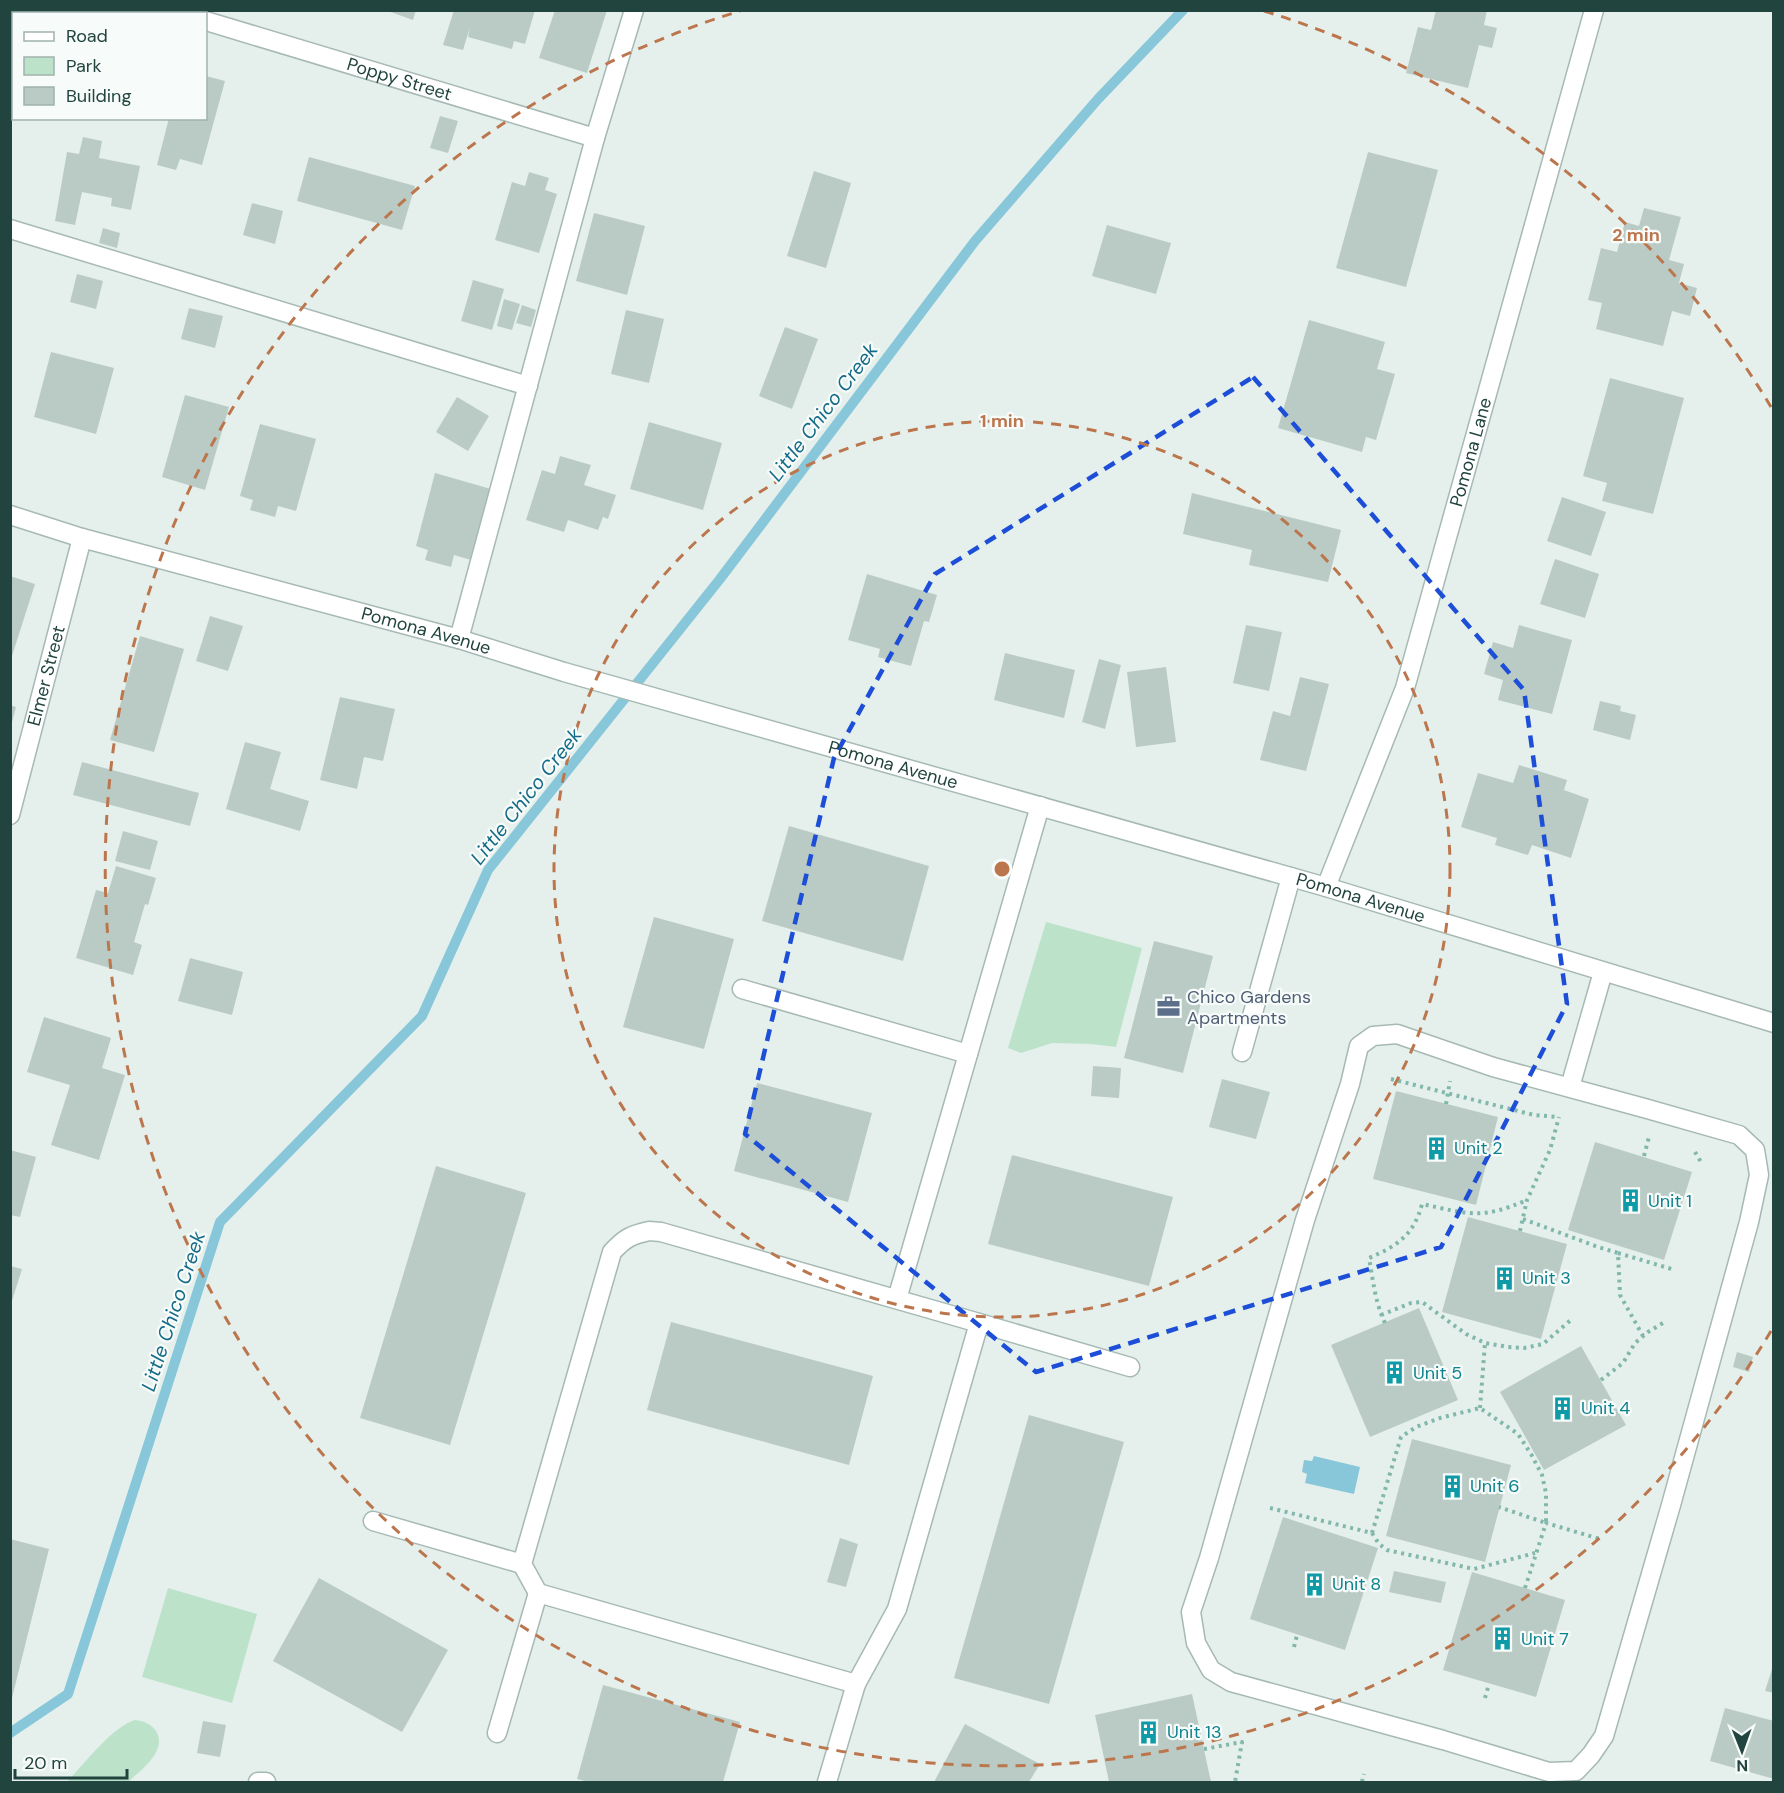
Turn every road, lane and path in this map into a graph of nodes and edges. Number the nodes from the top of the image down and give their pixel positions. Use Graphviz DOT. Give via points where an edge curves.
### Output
graph roads {
  1 [pos="634,10"];
  2 [pos="1594,10"];
  3 [pos="207,21"];
  4 [pos="595,138"];
  5 [pos="10,229"];
  6 [pos="528,386"];
  7 [pos="10,515"];
  8 [pos="82,538"];
  9 [pos="459,639"];
  10 [pos="1040,806"];
  11 [pos="10,815"];
  12 [pos="1291,877"];
  13 [pos="1326,887"];
  14 [pos="1604,972"];
  15 [pos="741,989"];
  16 [pos="1773,1023"];
  17 [pos="1242,1052"];
  18 [pos="968,1054"];
  19 [pos="1391,1078"];
  20 [pos="1570,1087"];
  21 [pos="1527,1200"];
  22 [pos="1523,1219"];
  23 [pos="1520,1231"];
  24 [pos="1617,1253"];
  25 [pos="1676,1270"];
  26 [pos="897,1299"];
  27 [pos="1381,1315"];
  28 [pos="1572,1319"];
  29 [pos="980,1323"];
  30 [pos="1385,1323"];
  31 [pos="1664,1323"];
  32 [pos="1644,1336"];
  33 [pos="1485,1343"];
  34 [pos="1130,1367"];
  35 [pos="1601,1380"];
  36 [pos="1480,1408"];
  37 [pos="1499,1507"];
  38 [pos="1270,1508"];
  39 [pos="373,1521"];
  40 [pos="1546,1523"];
  41 [pos="1372,1533"];
  42 [pos="1600,1539"];
  43 [pos="1535,1553"];
  44 [pos="522,1564"];
  45 [pos="1525,1588"];
  46 [pos="538,1593"];
  47 [pos="1297,1635"];
  48 [pos="1294,1647"];
  49 [pos="856,1684"];
  50 [pos="1490,1684"];
  51 [pos="1485,1698"];
  52 [pos="497,1733"];
  53 [pos="1204,1749"];
  54 [pos="1364,1774"];
  55 [pos="1577,1776"];
  56 [pos="258,1782"];
  57 [pos="266,1782"];
  58 [pos="827,1782"];
  59 [pos="1235,1782"];
  60 [pos="1362,1782"];
  1 -- 4 [label="street"];
  2 -- 13 [label="street, Pomona Lane" via="1405,688"];
  3 -- 4 [label="street, Poppy Street"];
  4 -- 6 [label="street"];
  5 -- 6 [label="street"];
  6 -- 9 [label="street"];
  7 -- 8 [label="street, Pomona Avenue"];
  8 -- 9 [label="street, Pomona Avenue"];
  8 -- 11 [label="street, Elmer Street"];
  9 -- 10 [label="street, Pomona Avenue"];
  10 -- 12 [label="street, Pomona Avenue"];
  10 -- 18 [label="street"];
  12 -- 13 [label="street, Pomona Avenue"];
  12 -- 17 [label="street"];
  13 -- 14 [label="street, Pomona Avenue"];
  14 -- 16 [label="street, Pomona Avenue"];
  14 -- 20 [label="street"];
  15 -- 18 [label="street"];
  18 -- 26 [label="street"];
  19 -- 21 [label="path" via="1534,1115 1559,1117 1550,1150"];
  20 -- 55 [label="street" via="1738,1135 1755,1150 1759,1175 1736,1272 1604,1736"];
  20 -- 55 [label="street" via="1493,1067 1397,1034 1373,1036 1359,1046 1191,1612 1196,1643 1211,1670 1231,1682 1549,1772"];
  21 -- 22 [label="path"];
  21 -- 27 [label="path" via="1484,1214 1422,1204 1402,1240 1369,1258"];
  22 -- 23 [label="path"];
  22 -- 24 [label="path"];
  24 -- 25 [label="path"];
  24 -- 32 [label="path" via="1620,1296"];
  26 -- 29 [label="street"];
  26 -- 44 [label="street" via="661,1232 633,1234 623,1241 612,1252"];
  27 -- 30 [label="path"];
  27 -- 33 [label="path" via="1422,1302"];
  28 -- 33 [label="path" via="1543,1344 1524,1348"];
  29 -- 34 [label="street"];
  29 -- 49 [label="street" via="897,1609"];
  31 -- 32 [label="path"];
  32 -- 35 [label="path" via="1623,1363"];
  33 -- 36 [label="path"];
  36 -- 40 [label="path" via="1518,1434 1531,1455 1546,1493"];
  36 -- 41 [label="path" via="1440,1418 1401,1437"];
  37 -- 40 [label="path"];
  38 -- 41 [label="path"];
  39 -- 44 [label="street"];
  40 -- 42 [label="path"];
  40 -- 43 [label="path"];
  41 -- 43 [label="path" via="1387,1550 1474,1569"];
  43 -- 45 [label="path"];
  44 -- 46 [label="street"];
  46 -- 49 [label="street"];
  46 -- 52 [label="street"];
  47 -- 48 [label="path"];
  49 -- 58 [label="street"];
  50 -- 51 [label="path"];
  53 -- 59 [label="path" via="1242,1742"];
  54 -- 60 [label="path"];
  56 -- 57 [label="street"];
}
